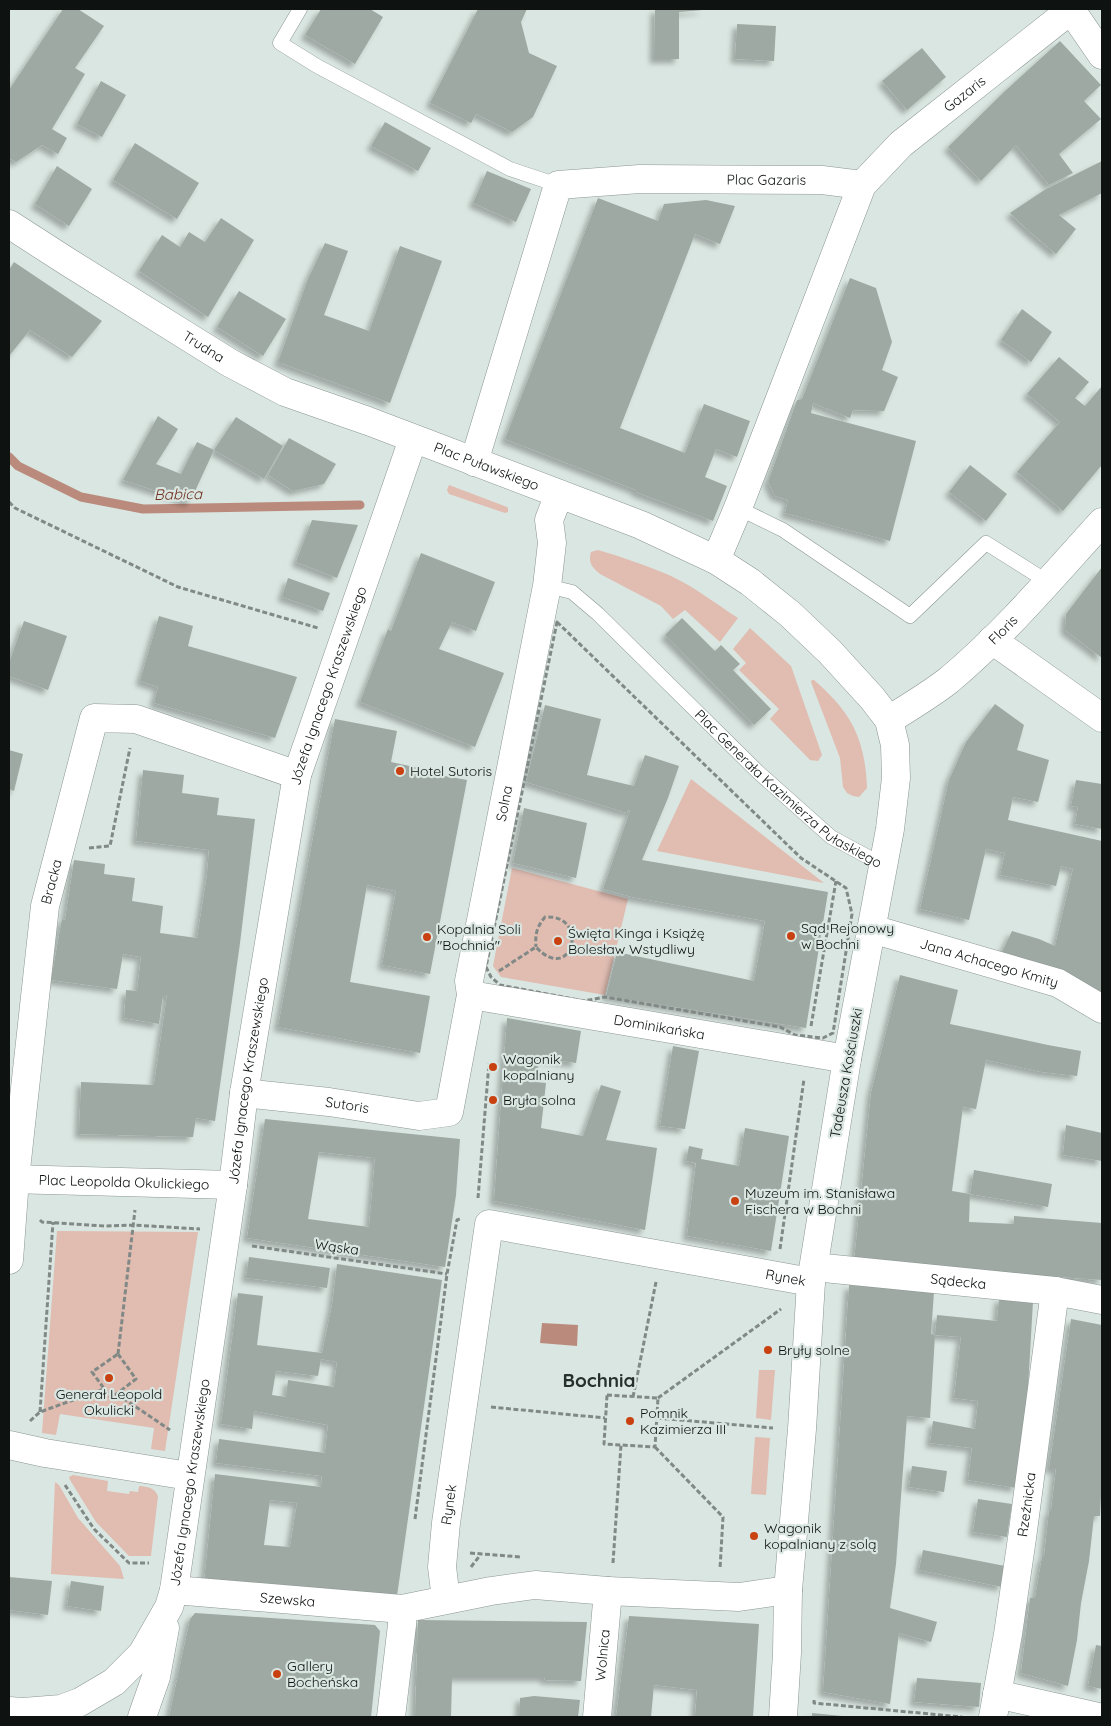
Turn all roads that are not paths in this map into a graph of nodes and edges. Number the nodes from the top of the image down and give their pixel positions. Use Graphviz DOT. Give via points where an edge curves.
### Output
graph roads {
  1 [pos="300,9"];
  2 [pos="1072,9"];
  3 [pos="1102,55"];
  4 [pos="558,185"];
  5 [pos="862,185"];
  6 [pos="9,224"];
  7 [pos="413,439"];
  8 [pos="474,462"];
  9 [pos="559,494"];
  10 [pos="738,508"];
  11 [pos="1102,522"];
  12 [pos="716,560"];
  13 [pos="1048,582"];
  14 [pos="547,586"];
  15 [pos="992,640"];
  16 [pos="1102,718"];
  17 [pos="889,720"];
  18 [pos="297,775"];
  19 [pos="883,866"];
  20 [pos="872,929"];
  21 [pos="471,995"];
  22 [pos="1102,1009"];
  23 [pos="847,1059"];
  24 [pos="244,1093"];
  25 [pos="449,1112"];
  26 [pos="12,1179"];
  27 [pos="233,1185"];
  28 [pos="9,1260"];
  29 [pos="813,1274"];
  30 [pos="1055,1291"];
  31 [pos="1102,1300"];
  32 [pos="9,1445"];
  33 [pos="190,1471"];
  34 [pos="788,1590"];
  35 [pos="608,1591"];
  36 [pos="171,1598"];
  37 [pos="446,1599"];
  38 [pos="402,1609"];
  39 [pos="995,1706"];
  40 [pos="9,1710"];
  41 [pos="84,1710"];
  42 [pos="142,1717"];
  43 [pos="391,1717"];
  44 [pos="597,1717"];
  45 [pos="783,1717"];
  46 [pos="1098,1717"];
  1 -- 4 [label="lane" via="280,44 510,169"];
  2 -- 3 [label="street"];
  2 -- 5 [label="street, Gazaris" via="900,144"];
  4 -- 5 [label="street, Plac Gazaris" via="678,179 822,180"];
  4 -- 8 [label="street"];
  5 -- 10 [label="street"];
  6 -- 7 [label="street, Trudna" via="230,363 285,392"];
  7 -- 8 [label="street, Plac Puławskiego"];
  7 -- 18 [label="street, Józefa Ignacego Kraszewskiego"];
  8 -- 9 [label="street, Plac Puławskiego"];
  9 -- 12 [label="street, Plac Generała Kazimierza Pułaskiego" via="641,525"];
  9 -- 14 [label="street, Solna" via="549,520 552,543"];
  10 -- 12 [label="street"];
  10 -- 13 [label="lane" via="783,530 910,616 986,543"];
  11 -- 13 [label="street, Floris"];
  12 -- 17 [label="street, Plac Generała Kazimierza Pułaskiego" via="790,614 830,652"];
  13 -- 15 [label="street, Floris"];
  14 -- 19 [label="lane, Plac Generała Kazimierza Pułaskiego" via="572,592 758,772 831,837"];
  14 -- 21 [label="street, Solna" via="469,981"];
  15 -- 16 [label="street"];
  15 -- 17 [label="street, Floris" via="947,681"];
  17 -- 19 [label="street, Plac Generała Kazimierza Pułaskiego" via="895,745 896,778"];
  18 -- 24 [label="street, Józefa Ignacego Kraszewskiego"];
  18 -- 26 [label="street, Bracka" via="136,719 94,718 45,906"];
  19 -- 20 [label="street, Tadeusza Kościuszki"];
  20 -- 22 [label="street, Jana Achacego Kmity" via="1058,983"];
  20 -- 23 [label="street, Tadeusza Kościuszki"];
  21 -- 23 [label="street, Dominikańska"];
  21 -- 25 [label="street, Solna"];
  23 -- 29 [label="street, Tadeusza Kościuszki"];
  24 -- 25 [label="street, Sutoris" via="419,1116"];
  24 -- 27 [label="street, Józefa Ignacego Kraszewskiego"];
  26 -- 27 [label="street, Plac Leopolda Okulickiego"];
  26 -- 28 [label="street, Bracka"];
  27 -- 33 [label="street, Józefa Ignacego Kraszewskiego" via="213,1235"];
  29 -- 30 [label="street, Sądecka"];
  29 -- 34 [label="street, Rynek"];
  29 -- 37 [label="street, Rynek" via="489,1224 446,1523 442,1567"];
  30 -- 31 [label="street, Sądecka"];
  30 -- 39 [label="street, Rzeźnicka" via="1021,1547"];
  32 -- 33 [label="street" via="62,1456"];
  33 -- 36 [label="street, Józefa Ignacego Kraszewskiego"];
  34 -- 35 [label="street" via="739,1597"];
  34 -- 45 [label="street, Rynek"];
  35 -- 37 [label="street" via="535,1586"];
  35 -- 44 [label="street, Wolnica"];
  36 -- 38 [label="street, Szewska"];
  36 -- 41 [label="street, Józefa Ignacego Kraszewskiego" via="142,1654"];
  36 -- 42 [label="street" via="156,1677"];
  37 -- 38 [label="street"];
  38 -- 43 [label="street"];
  39 -- 46 [label="street"];
  40 -- 41 [label="street, Józefa Ignacego Kraszewskiego"];
}
